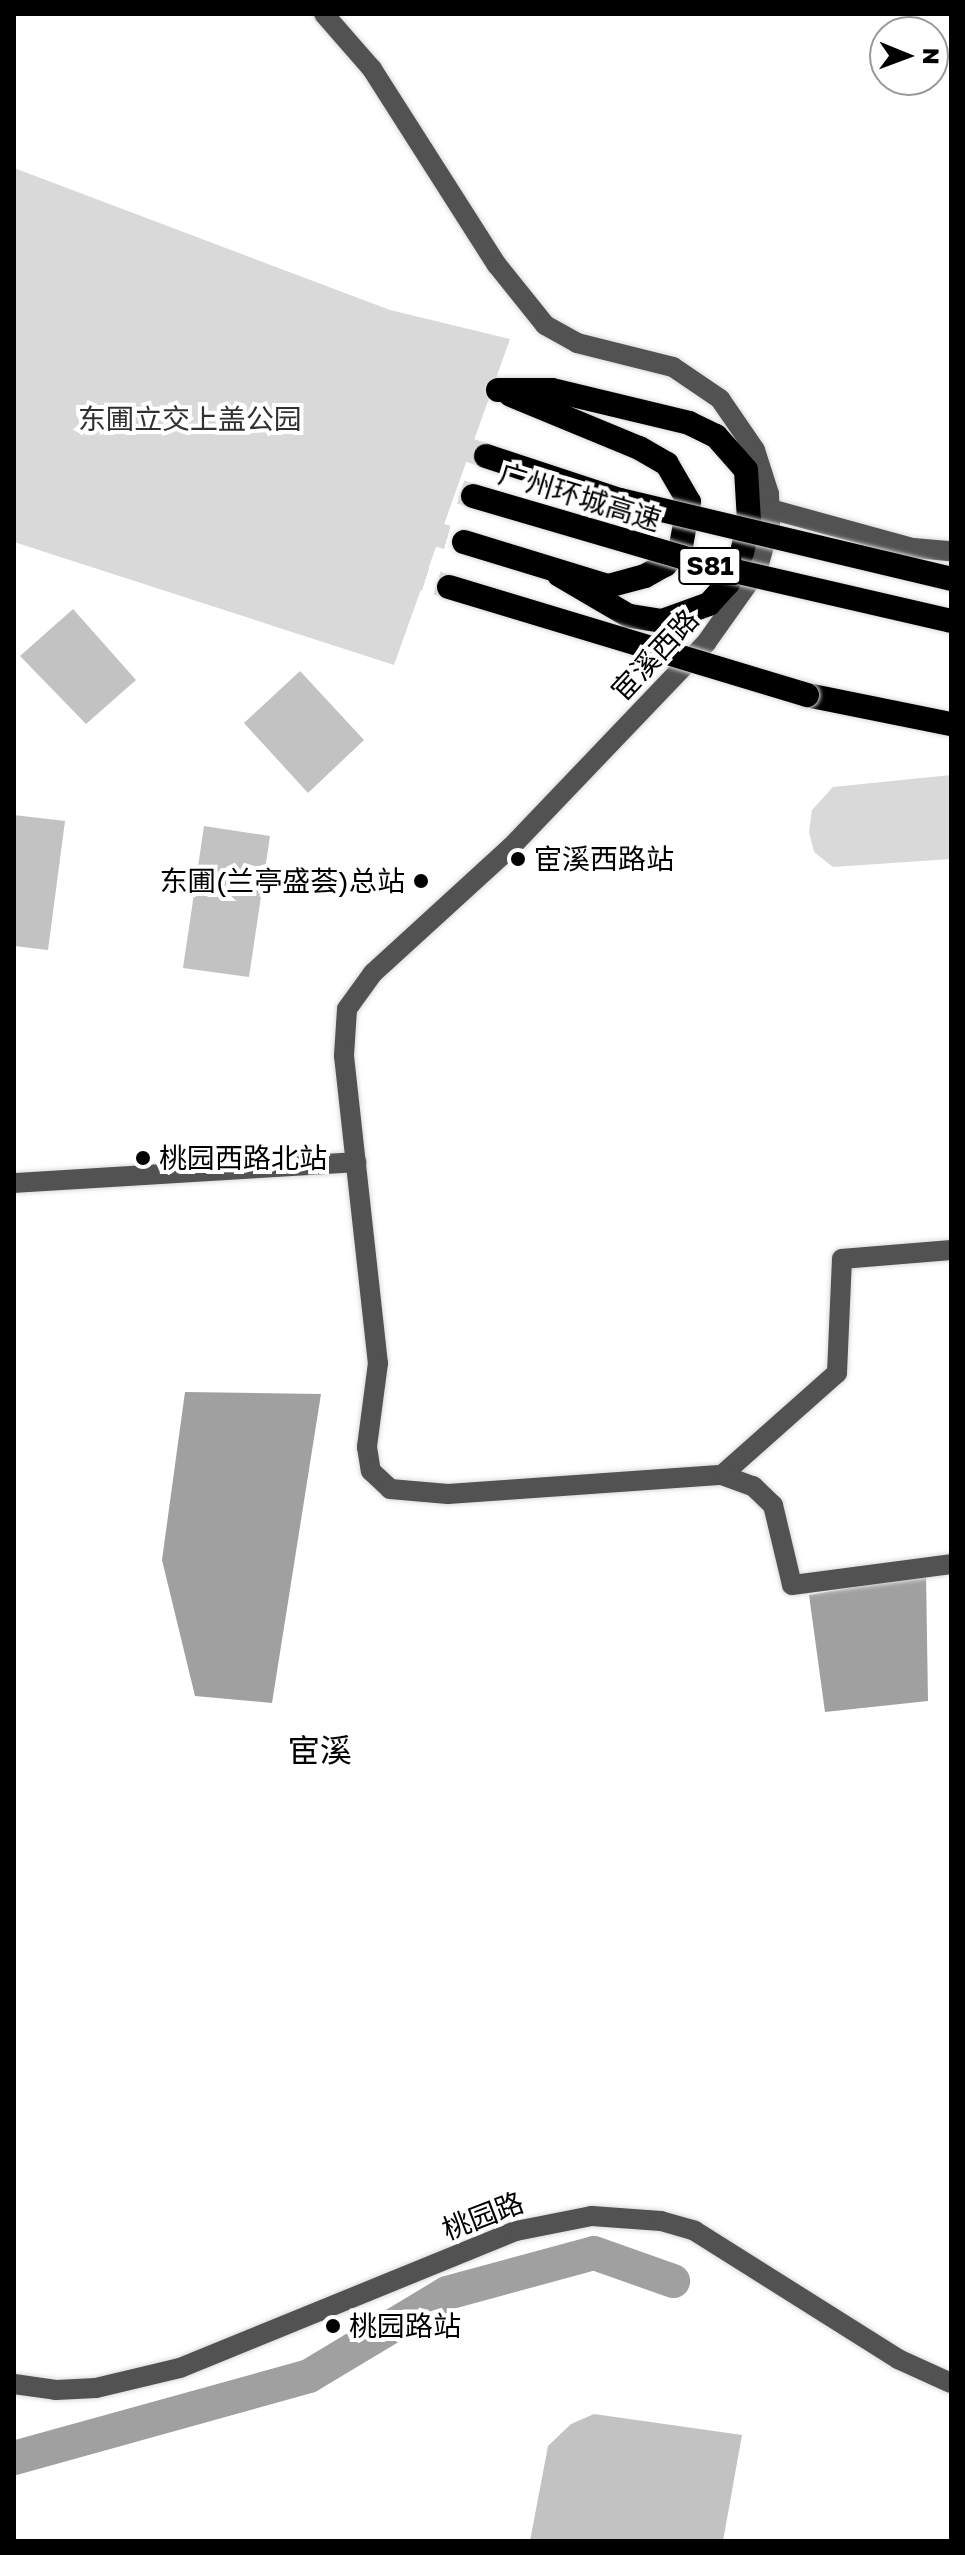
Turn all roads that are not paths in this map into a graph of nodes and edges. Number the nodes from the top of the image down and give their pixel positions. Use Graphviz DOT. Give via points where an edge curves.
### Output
graph roads {
  1 [pos="324,14"];
  2 [pos="486,456"];
  3 [pos="473,496"];
  4 [pos="770,509"];
  5 [pos="464,542"];
  6 [pos="951,551"];
  7 [pos="897,568"];
  8 [pos="951,571"];
  9 [pos="559,575"];
  10 [pos="951,579"];
  11 [pos="449,587"];
  12 [pos="951,621"];
  13 [pos="951,724"];
  14 [pos="356,1162"];
  15 [pos="14,1183"];
  16 [pos="951,1250"];
  17 [pos="722,1475"];
  18 [pos="951,1564"];
  19 [pos="951,2383"];
  20 [pos="14,2384"];
  1 -- 4 [label="street, 宦溪西路" via="372,69 497,265 535,314 560,337 673,367 698,381 740,423 765,477"];
  2 -- 7 [label="highway, 广州环城高速 / S81, bridge" via="620,500"];
  3 -- 12 [label="highway, 广州环城高速 / S81, bridge" via="713,566"];
  4 -- 6 [label="street" via="913,548"];
  4 -- 14 [label="street, 宦溪西路" via="757,571 706,643 511,847 358,991 347,1009 343,1035"];
  5 -- 9 [label="highway"];
  7 -- 8 [label="highway, bridge"];
  7 -- 10 [label="highway, 广州环城高速 / S81, bridge"];
  9 -- 9 [label="highway" via="629,616 662,621 709,604 728,583 742,552 749,520 746,470 716,436 689,423 552,390 498,390 667,464 689,502 681,546 655,571 608,586"];
  11 -- 13 [label="highway, bridge" via="807,695"];
  14 -- 15 [label="street"];
  14 -- 17 [label="street, 宦溪西路" via="378,1363 367,1447 371,1471 390,1489 448,1494"];
  16 -- 17 [label="street" via="842,1259 837,1373"];
  17 -- 18 [label="street" via="753,1486 773,1505 792,1585"];
  19 -- 20 [label="street, 桃园路" via="898,2359 695,2231 661,2221 592,2216 516,2231 180,2368 96,2388"];
}
